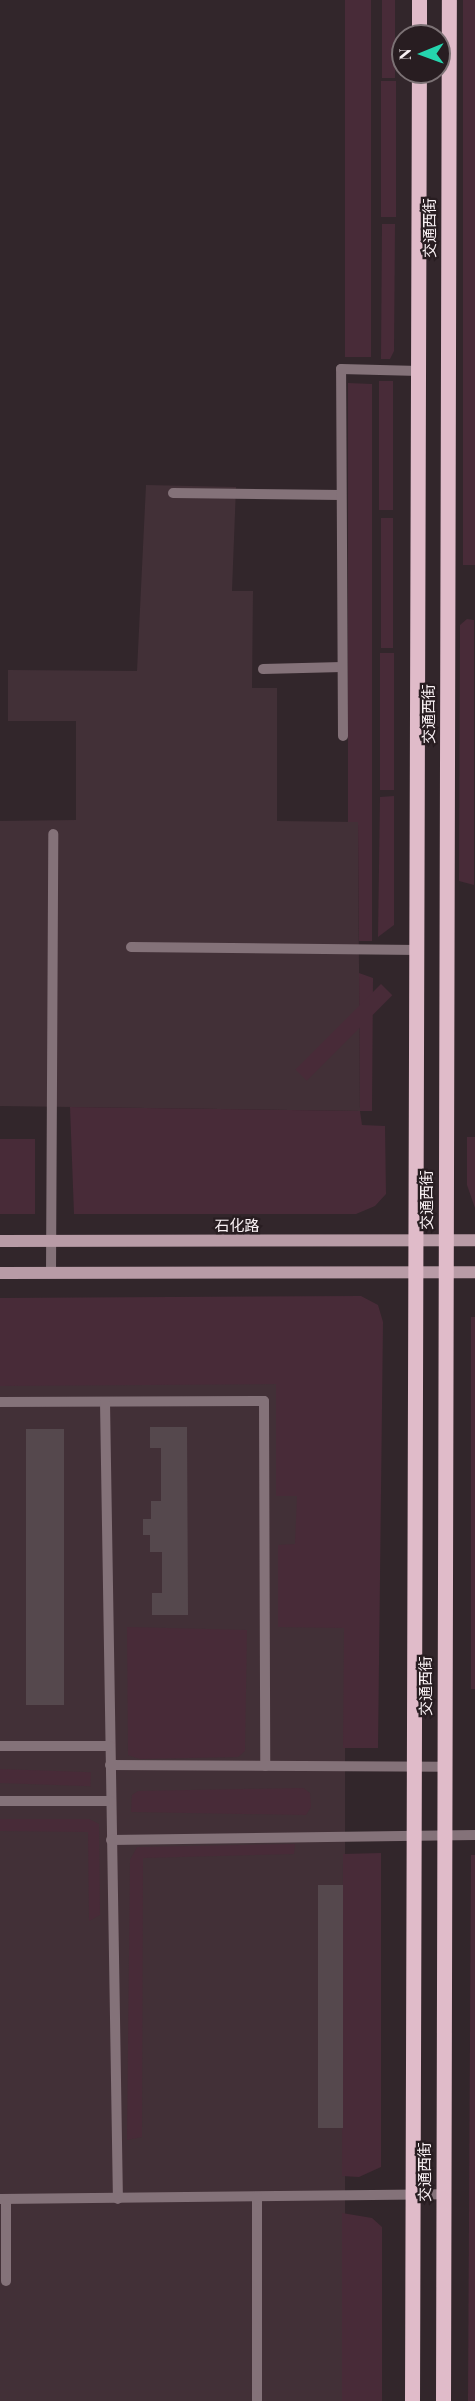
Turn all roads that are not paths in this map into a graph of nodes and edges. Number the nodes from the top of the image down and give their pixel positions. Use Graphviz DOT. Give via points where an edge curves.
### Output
graph roads {
  1 [pos="419,0"];
  2 [pos="449,0"];
  3 [pos="419,24"];
  4 [pos="419,84"];
  5 [pos="419,371"];
  6 [pos="173,493"];
  7 [pos="341,495"];
  8 [pos="342,667"];
  9 [pos="263,669"];
  10 [pos="343,735"];
  11 [pos="53,834"];
  12 [pos="131,947"];
  13 [pos="418,950"];
  14 [pos="418,1240"];
  15 [pos="445,1240"];
  16 [pos="475,1240"];
  17 [pos="0,1241"];
  18 [pos="51,1241"];
  19 [pos="418,1272"];
  20 [pos="445,1272"];
  21 [pos="475,1272"];
  22 [pos="0,1273"];
  23 [pos="51,1273"];
  24 [pos="0,1402"];
  25 [pos="105,1402"];
  26 [pos="0,1746"];
  27 [pos="110,1746"];
  28 [pos="110,1766"];
  29 [pos="265,1766"];
  30 [pos="416,1767"];
  31 [pos="444,1767"];
  32 [pos="0,1801"];
  33 [pos="111,1802"];
  34 [pos="444,1835"];
  35 [pos="475,1835"];
  36 [pos="415,1838"];
  37 [pos="111,1840"];
  38 [pos="443,2194"];
  39 [pos="413,2195"];
  40 [pos="257,2197"];
  41 [pos="3,2199"];
  42 [pos="118,2199"];
  43 [pos="6,2282"];
  44 [pos="257,2401"];
  45 [pos="412,2401"];
  46 [pos="443,2401"];
  1 -- 3 [label="main road"];
  2 -- 15 [label="main road, 交通西街"];
  4 -- 5 [label="main road, 交通西街"];
  5 -- 7 [label="lane" via="341,369"];
  5 -- 13 [label="main road, 交通西街"];
  6 -- 7 [label="lane"];
  7 -- 8 [label="lane"];
  8 -- 9 [label="lane"];
  8 -- 10 [label="lane"];
  11 -- 18 [label="lane"];
  12 -- 13 [label="lane"];
  13 -- 14 [label="main road, 交通西街"];
  14 -- 15 [label="main road, 石化路"];
  14 -- 18 [label="main road, 石化路"];
  14 -- 19 [label="main road, 交通西街"];
  15 -- 16 [label="main road, 石化路"];
  15 -- 20 [label="main road, 交通西街"];
  17 -- 18 [label="main road, 石化路"];
  18 -- 23 [label="lane"];
  19 -- 20 [label="main road"];
  19 -- 23 [label="main road"];
  19 -- 30 [label="main road, 交通西街"];
  20 -- 21 [label="main road"];
  20 -- 31 [label="main road, 交通西街"];
  22 -- 23 [label="main road"];
  24 -- 25 [label="lane"];
  25 -- 27 [label="lane"];
  25 -- 29 [label="lane" via="264,1401"];
  26 -- 27 [label="lane"];
  27 -- 28 [label="lane"];
  28 -- 29 [label="lane"];
  28 -- 33 [label="lane"];
  29 -- 30 [label="lane"];
  30 -- 31 [label="lane"];
  30 -- 36 [label="main road, 交通西街"];
  31 -- 34 [label="main road, 交通西街"];
  32 -- 33 [label="lane"];
  33 -- 37 [label="lane"];
  34 -- 35 [label="lane"];
  34 -- 36 [label="lane"];
  34 -- 38 [label="main road, 交通西街"];
  36 -- 37 [label="lane"];
  36 -- 39 [label="main road, 交通西街"];
  37 -- 42 [label="lane"];
  38 -- 39 [label="lane"];
  38 -- 46 [label="main road, 交通西街"];
  39 -- 40 [label="lane"];
  39 -- 45 [label="main road, 交通西街"];
  40 -- 42 [label="lane"];
  40 -- 44 [label="lane"];
  41 -- 42 [label="lane"];
  41 -- 43 [label="lane"];
}
